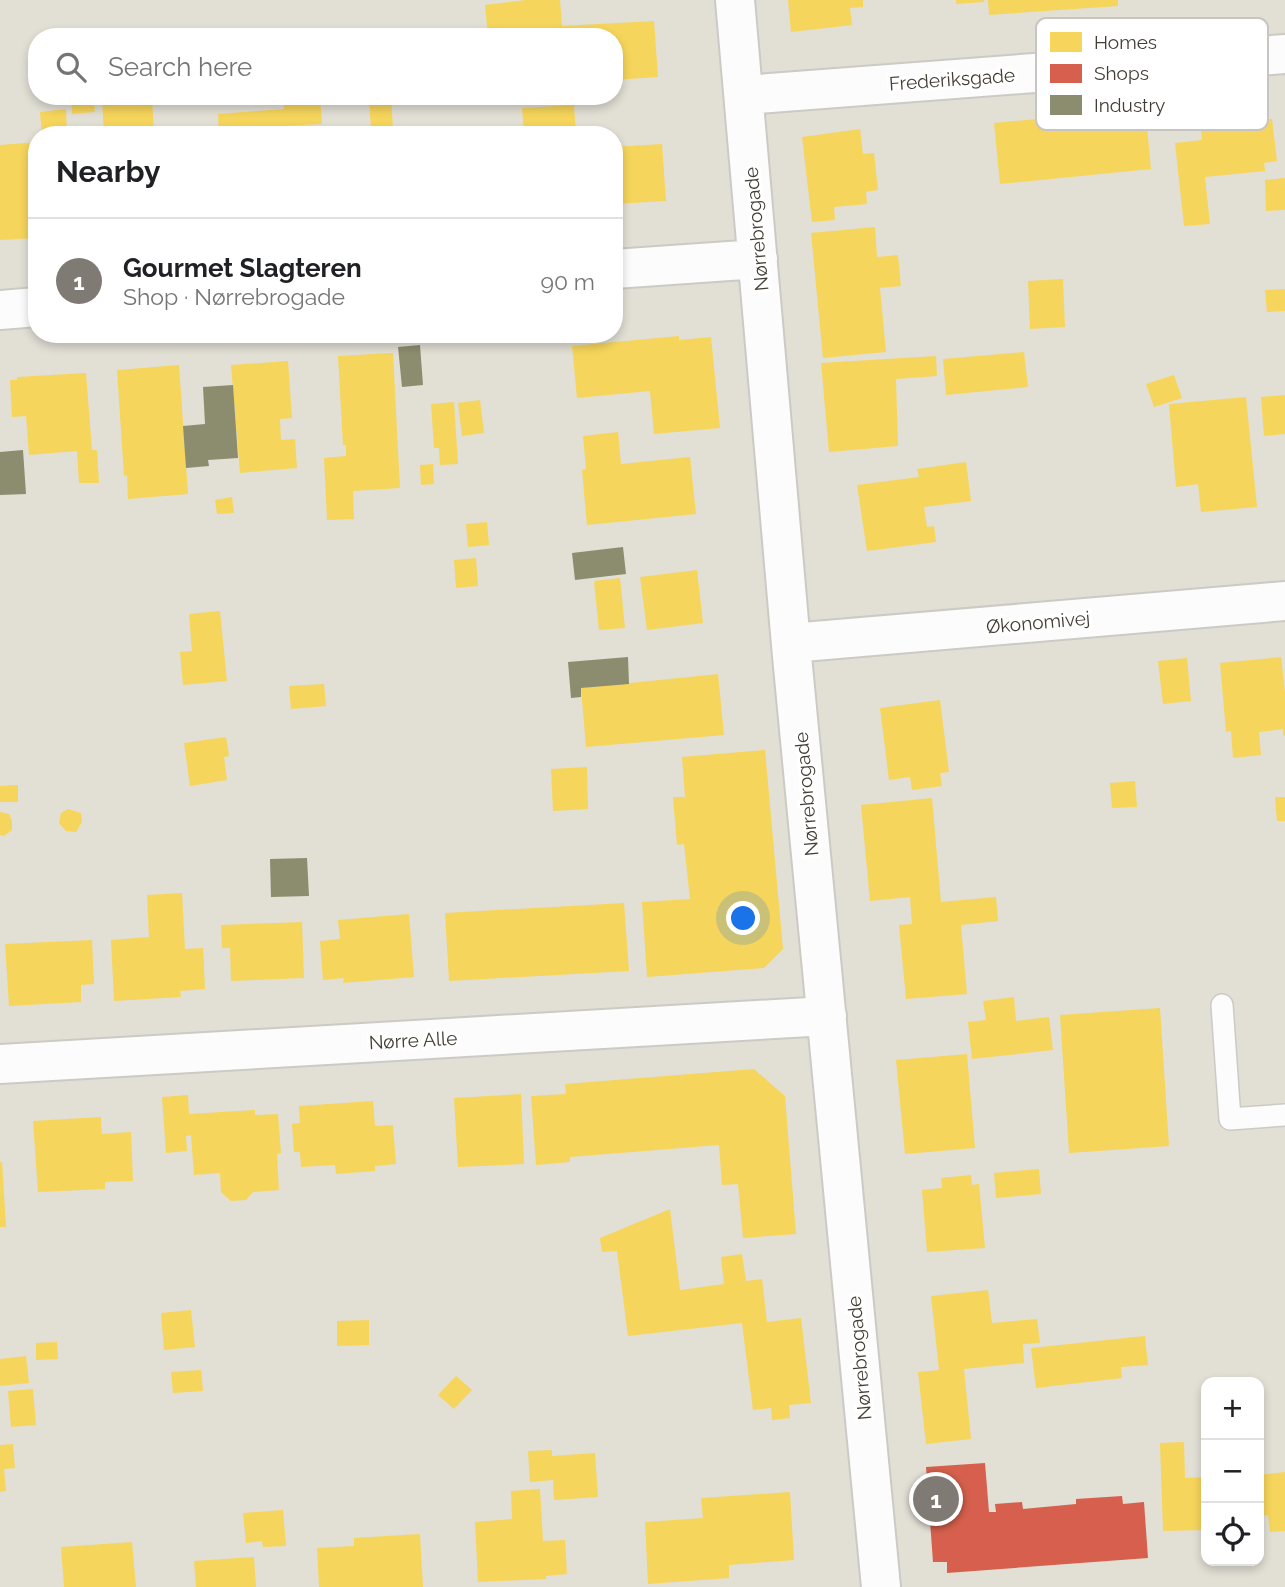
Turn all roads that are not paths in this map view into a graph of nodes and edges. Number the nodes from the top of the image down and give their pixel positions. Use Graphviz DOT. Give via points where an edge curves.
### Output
graph roads {
  1 [pos="735,0"];
  2 [pos="1036,73"];
  3 [pos="744,95"];
  4 [pos="758,259"];
  5 [pos="623,268"];
  6 [pos="28,308"];
  7 [pos="0,310"];
  8 [pos="1285,601"];
  9 [pos="792,643"];
  10 [pos="1223,1004"];
  11 [pos="827,1016"];
  12 [pos="0,1064"];
  13 [pos="1285,1115"];
  14 [pos="881,1587"];
  1 -- 3 [label="street, Nørrebrogade"];
  2 -- 3 [label="street, Frederiksgade"];
  3 -- 4 [label="street, Nørrebrogade"];
  4 -- 5 [label="street"];
  4 -- 9 [label="street, Nørrebrogade"];
  6 -- 7 [label="street"];
  8 -- 9 [label="street, Økonomivej"];
  9 -- 11 [label="street, Nørrebrogade"];
  10 -- 13 [label="lane" via="1230,1119"];
  11 -- 12 [label="street, Nørre Alle"];
  11 -- 14 [label="street, Nørrebrogade"];
}
